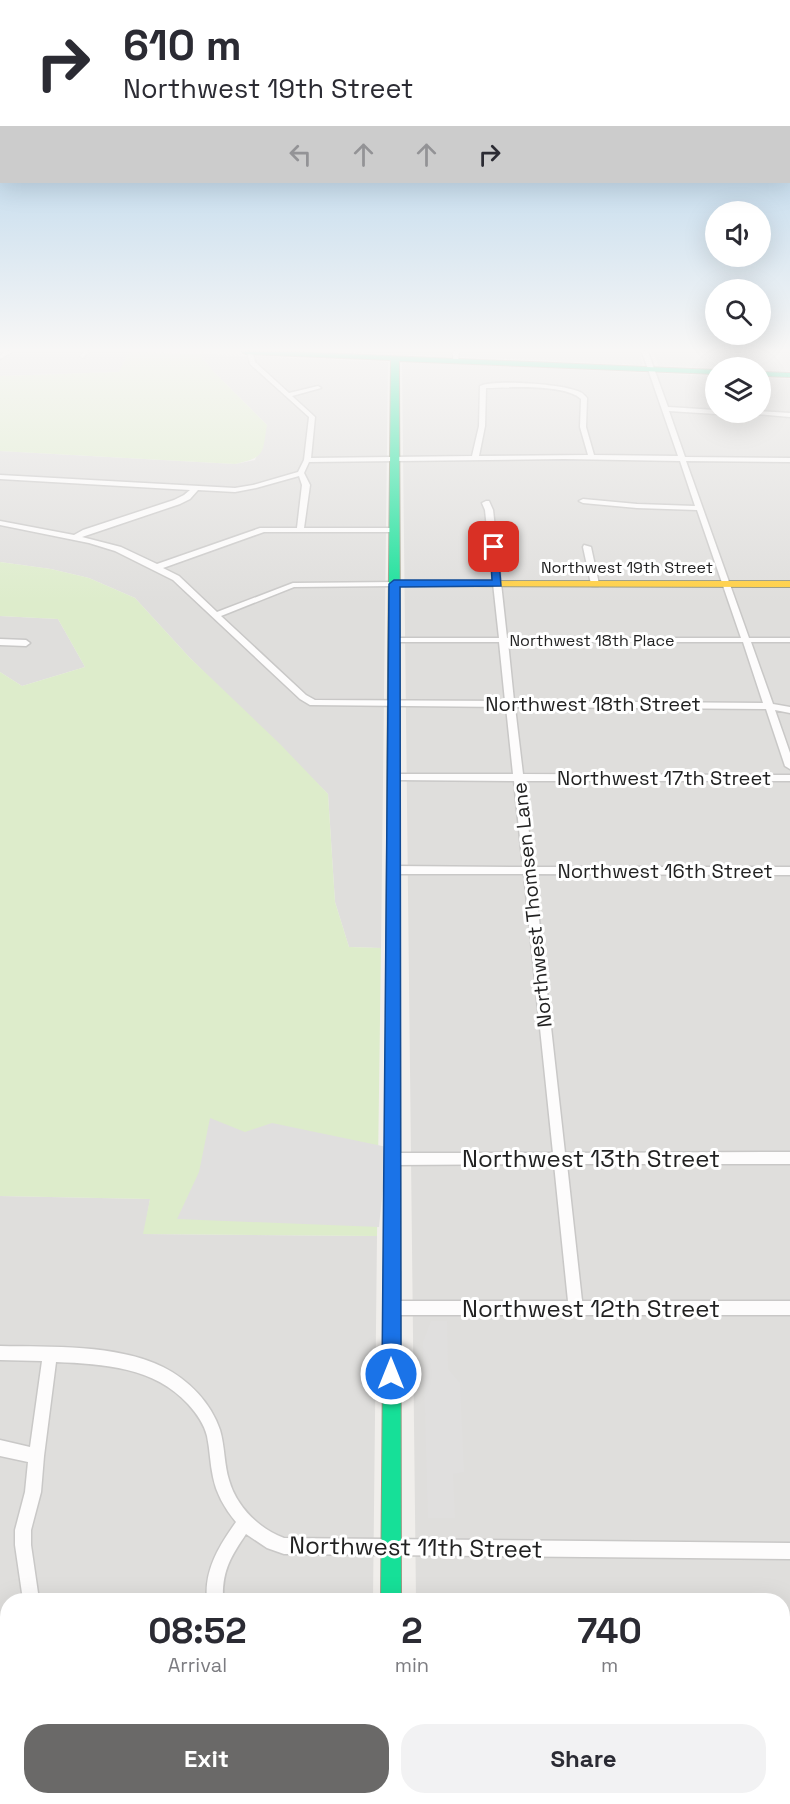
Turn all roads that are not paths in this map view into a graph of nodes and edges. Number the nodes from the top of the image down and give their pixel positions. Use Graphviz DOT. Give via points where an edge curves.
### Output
graph roads {
  1 [pos="310,436"];
  2 [pos="394,436"];
  3 [pos="480,436"];
  4 [pos="585,436"];
  5 [pos="674,436"];
  6 [pos="592,458"];
  7 [pos="475,459"];
  8 [pos="307,460"];
  9 [pos="394,460"];
  10 [pos="682,460"];
  11 [pos="790,460"];
  12 [pos="301,472"];
  13 [pos="0,477"];
  14 [pos="196,488"];
  15 [pos="583,501"];
  16 [pos="486,503"];
  17 [pos="700,508"];
  18 [pos="0,522"];
  19 [pos="300,530"];
  20 [pos="394,530"];
  21 [pos="75,538"];
  22 [pos="588,547"];
  23 [pos="157,567"];
  24 [pos="394,584"];
  25 [pos="497,584"];
  26 [pos="595,584"];
  27 [pos="725,584"];
  28 [pos="790,584"];
  29 [pos="217,615"];
  30 [pos="394,640"];
  31 [pos="504,640"];
  32 [pos="746,640"];
  33 [pos="790,640"];
  34 [pos="0,642"];
  35 [pos="26,643"];
  36 [pos="511,704"];
  37 [pos="395,705"];
  38 [pos="769,706"];
  39 [pos="790,710"];
  40 [pos="790,766"];
  41 [pos="395,777"];
  42 [pos="519,778"];
  43 [pos="790,778"];
  44 [pos="395,870"];
  45 [pos="528,870"];
  46 [pos="790,871"];
  47 [pos="560,1158"];
  48 [pos="790,1158"];
  49 [pos="393,1159"];
  50 [pos="391,1308"];
  51 [pos="576,1308"];
  52 [pos="790,1308"];
  53 [pos="0,1353"];
  54 [pos="50,1354"];
  55 [pos="0,1448"];
  56 [pos="36,1456"];
  57 [pos="245,1522"];
  58 [pos="391,1548"];
  59 [pos="790,1551"];
  60 [pos="30,1593"];
  61 [pos="215,1593"];
  62 [pos="391,1593"];
  1 -- 8 [label="street"];
  2 -- 9 [label="street"];
  3 -- 7 [label="street"];
  4 -- 6 [label="street"];
  5 -- 10 [label="street"];
  6 -- 7 [label="street"];
  6 -- 10 [label="street"];
  7 -- 9 [label="street"];
  8 -- 9 [label="street"];
  8 -- 12 [label="street"];
  9 -- 20 [label="street"];
  10 -- 11 [label="street"];
  10 -- 17 [label="street"];
  12 -- 14 [label="street" via="235,490"];
  12 -- 19 [label="street" via="306,484"];
  13 -- 14 [label="street"];
  14 -- 21 [label="street" via="177,502"];
  15 -- 17 [label="street"];
  16 -- 25 [label="street, Northwest Thomsen Lane"];
  17 -- 27 [label="street"];
  18 -- 21 [label="street, Northwest 18th Street"];
  19 -- 20 [label="street"];
  19 -- 23 [label="street" via="254,532"];
  20 -- 24 [label="street"];
  21 -- 23 [label="street, Northwest 18th Street" via="118,549"];
  22 -- 26 [label="street"];
  23 -- 29 [label="street, Northwest 18th Street" via="176,578"];
  24 -- 25 [label="street, Northwest 19th Street"];
  24 -- 29 [label="street, Northwest 19th Street" via="293,585"];
  24 -- 30 [label="street"];
  25 -- 26 [label="street, Northwest 19th Street"];
  25 -- 31 [label="street, Northwest Thomsen Lane"];
  26 -- 27 [label="street, Northwest 19th Street"];
  27 -- 28 [label="street, Northwest 19th Street"];
  27 -- 32 [label="street"];
  29 -- 37 [label="street, Northwest 18th Street" via="308,700 328,705"];
  30 -- 31 [label="street, Northwest 18th Place"];
  30 -- 37 [label="street"];
  31 -- 32 [label="street, Northwest 18th Place"];
  31 -- 36 [label="street, Northwest Thomsen Lane"];
  32 -- 33 [label="street, Northwest 18th Place"];
  32 -- 38 [label="street"];
  34 -- 35 [label="street"];
  36 -- 37 [label="street, Northwest 18th Street"];
  36 -- 38 [label="street, Northwest 18th Street"];
  36 -- 42 [label="street, Northwest Thomsen Lane"];
  37 -- 41 [label="street"];
  38 -- 39 [label="street, Northwest 18th Street"];
  38 -- 40 [label="street"];
  41 -- 42 [label="street, Northwest 17th Street"];
  41 -- 44 [label="street"];
  42 -- 43 [label="street, Northwest 17th Street"];
  42 -- 45 [label="street, Northwest Thomsen Lane"];
  44 -- 45 [label="street, Northwest 16th Street"];
  44 -- 49 [label="street"];
  45 -- 46 [label="street, Northwest 16th Street"];
  45 -- 47 [label="street, Northwest Thomsen Lane"];
  47 -- 48 [label="street, Northwest 13th Street"];
  47 -- 49 [label="street, Northwest 13th Street"];
  47 -- 51 [label="street, Northwest Thomsen Lane"];
  49 -- 50 [label="street"];
  50 -- 51 [label="street, Northwest 12th Street"];
  50 -- 58 [label="street"];
  51 -- 52 [label="street, Northwest 12th Street"];
  53 -- 54 [label="street, Northwest 11th Street"];
  54 -- 56 [label="street"];
  54 -- 57 [label="street, Northwest 11th Street" via="142,1366 175,1383 197,1403 210,1425 222,1480"];
  55 -- 56 [label="street"];
  56 -- 60 [label="street" via="22,1545"];
  57 -- 58 [label="street, Northwest 11th Street" via="262,1538 284,1546"];
  57 -- 61 [label="street" via="217,1567"];
  58 -- 59 [label="street, Northwest 11th Street"];
  58 -- 62 [label="street"];
}
